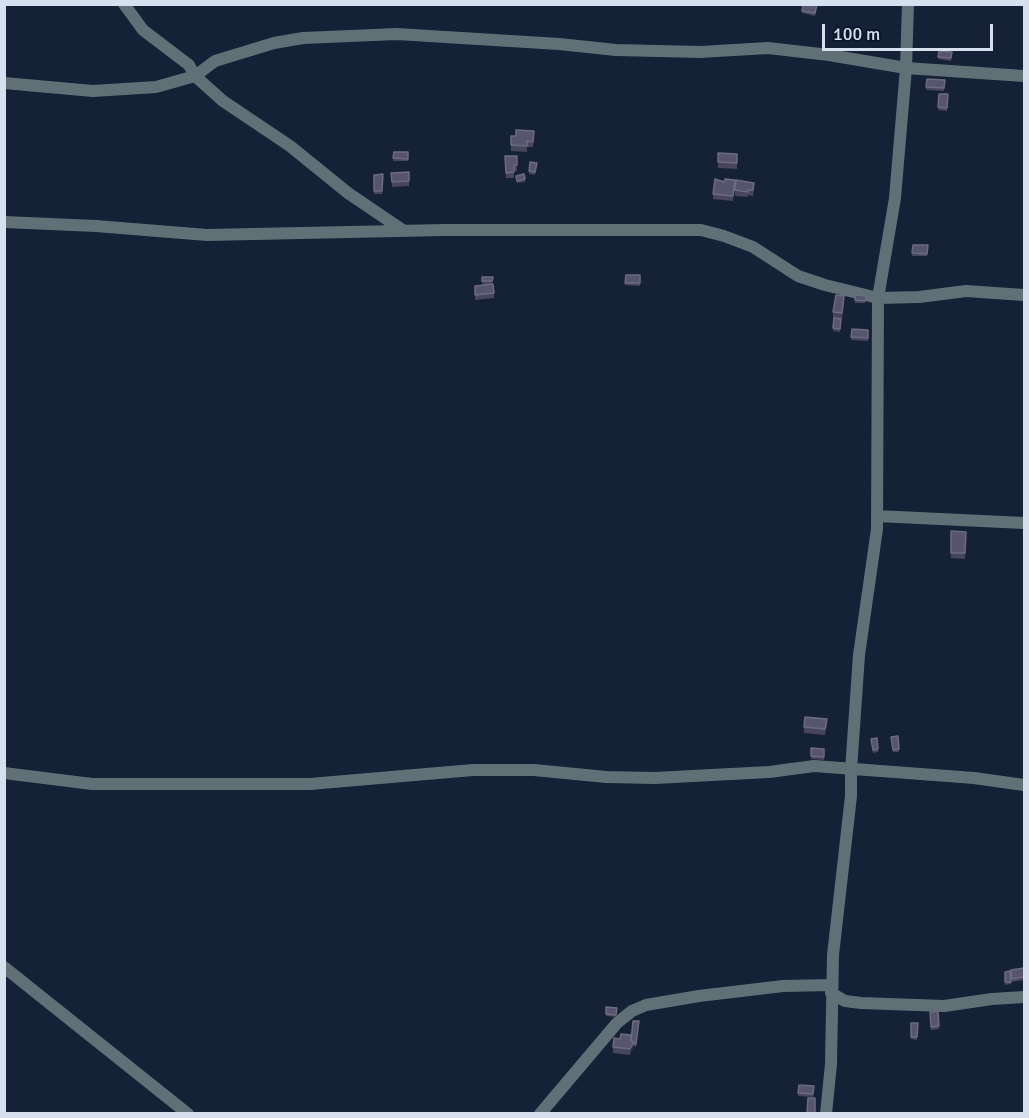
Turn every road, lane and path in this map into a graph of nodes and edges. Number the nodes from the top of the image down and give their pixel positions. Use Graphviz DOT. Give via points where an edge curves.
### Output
graph roads {
  1 [pos="124,4"];
  2 [pos="908,4"];
  3 [pos="906,68"];
  4 [pos="195,76"];
  5 [pos="1024,76"];
  6 [pos="4,83"];
  7 [pos="4,222"];
  8 [pos="404,231"];
  9 [pos="1024,295"];
  10 [pos="878,298"];
  11 [pos="877,516"];
  12 [pos="1024,523"];
  13 [pos="851,770"];
  14 [pos="4,773"];
  15 [pos="1024,785"];
  16 [pos="4,967"];
  17 [pos="831,989"];
  18 [pos="1024,997"];
  19 [pos="188,1113"];
  20 [pos="540,1113"];
  21 [pos="826,1113"];
  1 -- 4 [label="street" via="143,30 189,65"];
  2 -- 3 [label="street"];
  3 -- 4 [label="street" via="768,48 700,52 616,50 397,34 274,43 215,61"];
  3 -- 5 [label="street"];
  3 -- 10 [label="street" via="895,198"];
  4 -- 6 [label="street" via="156,87 93,91"];
  4 -- 8 [label="street"];
  7 -- 8 [label="street" via="207,235"];
  8 -- 10 [label="street" via="701,230 753,247 798,276"];
  9 -- 10 [label="street" via="966,291"];
  10 -- 11 [label="street"];
  11 -- 12 [label="street"];
  11 -- 13 [label="street" via="859,655"];
  13 -- 14 [label="street" via="814,766 655,778 473,770 310,784 92,784"];
  13 -- 15 [label="street"];
  13 -- 17 [label="street"];
  16 -- 19 [label="street"];
  17 -- 18 [label="street" via="845,1001 861,1003 944,1006"];
  17 -- 20 [label="street" via="783,986 646,1005 617,1023"];
  17 -- 21 [label="street" via="831,1064"];
}
